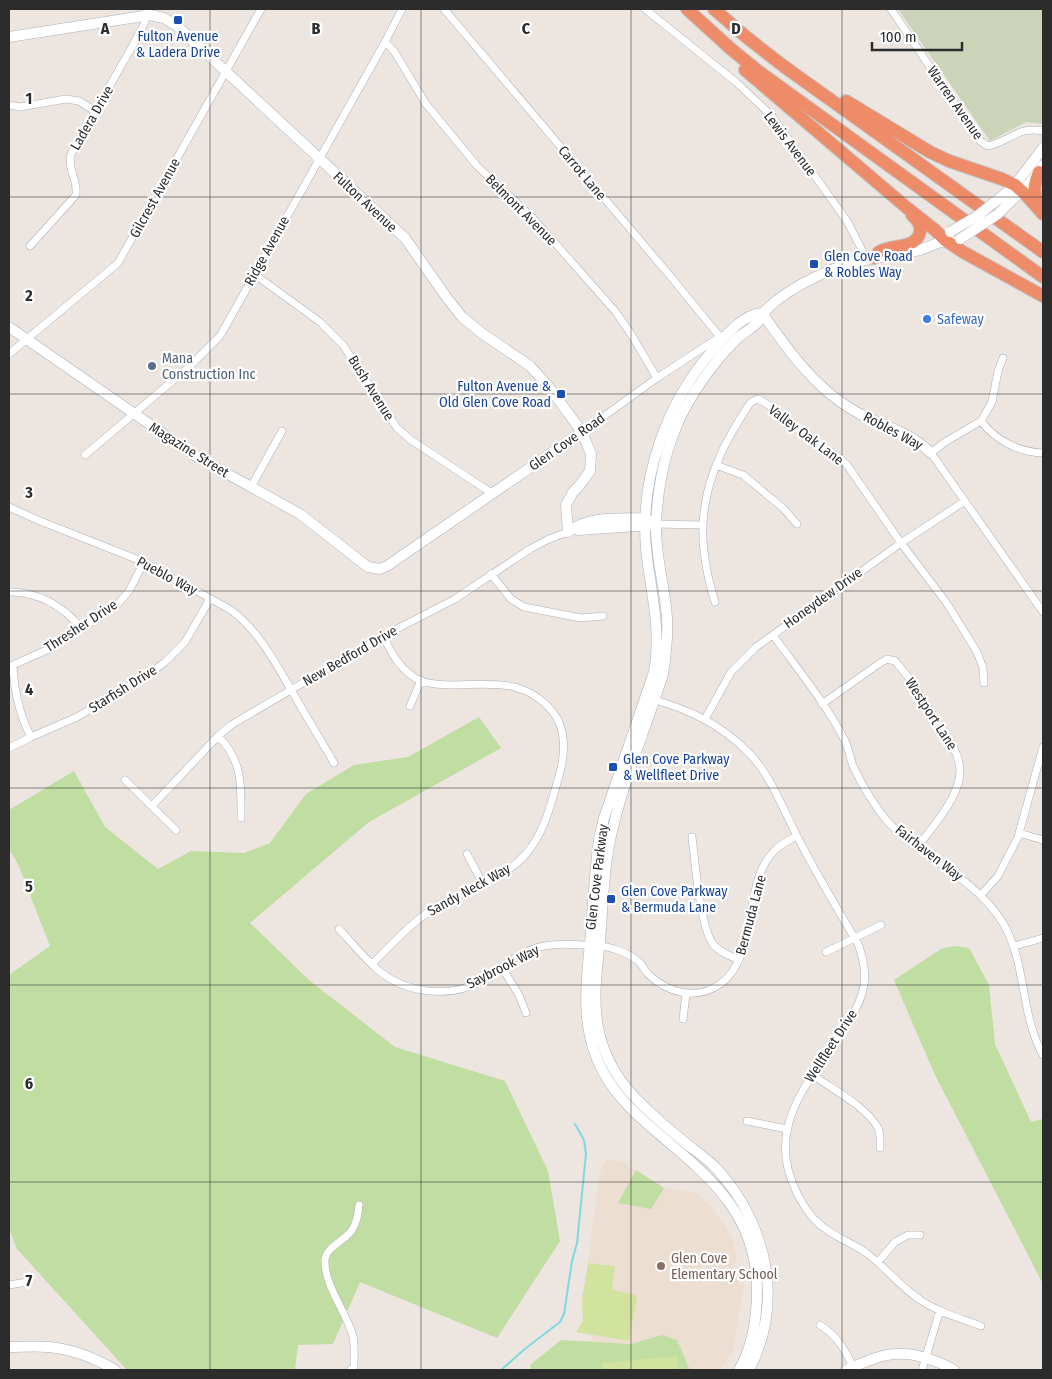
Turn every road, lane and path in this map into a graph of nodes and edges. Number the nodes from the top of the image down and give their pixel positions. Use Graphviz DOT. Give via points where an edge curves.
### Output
graph roads {
  1 [pos="261,9"];
  2 [pos="402,9"];
  3 [pos="444,9"];
  4 [pos="645,9"];
  5 [pos="686,9"];
  6 [pos="714,9"];
  7 [pos="891,9"];
  8 [pos="147,12"];
  9 [pos="708,29"];
  10 [pos="745,36"];
  11 [pos="9,37"];
  12 [pos="385,42"];
  13 [pos="225,71"];
  14 [pos="9,105"];
  15 [pos="96,111"];
  16 [pos="1043,131"];
  17 [pos="1043,148"];
  18 [pos="319,159"];
  19 [pos="1041,168"];
  20 [pos="1019,188"];
  21 [pos="1009,197"];
  22 [pos="906,207"];
  23 [pos="1043,209"];
  24 [pos="1043,214"];
  25 [pos="948,236"];
  26 [pos="30,246"];
  27 [pos="1043,252"];
  28 [pos="870,259"];
  29 [pos="254,274"];
  30 [pos="1043,277"];
  31 [pos="1043,296"];
  32 [pos="762,314"];
  33 [pos="738,325"];
  34 [pos="9,327"];
  35 [pos="739,336"];
  36 [pos="720,337"];
  37 [pos="26,339"];
  38 [pos="9,354"];
  39 [pos="1003,358"];
  40 [pos="657,378"];
  41 [pos="133,414"];
  42 [pos="981,421"];
  43 [pos="282,431"];
  44 [pos="582,432"];
  45 [pos="931,453"];
  46 [pos="1043,453"];
  47 [pos="85,455"];
  48 [pos="716,465"];
  49 [pos="251,487"];
  50 [pos="493,494"];
  51 [pos="965,501"];
  52 [pos="9,506"];
  53 [pos="646,522"];
  54 [pos="656,524"];
  55 [pos="797,524"];
  56 [pos="702,525"];
  57 [pos="568,532"];
  58 [pos="901,542"];
  59 [pos="144,562"];
  60 [pos="372,569"];
  61 [pos="491,574"];
  62 [pos="9,592"];
  63 [pos="210,599"];
  64 [pos="715,602"];
  65 [pos="1043,612"];
  66 [pos="603,616"];
  67 [pos="82,629"];
  68 [pos="773,635"];
  69 [pos="383,636"];
  70 [pos="421,680"];
  71 [pos="984,683"];
  72 [pos="291,690"];
  73 [pos="650,698"];
  74 [pos="822,704"];
  75 [pos="410,706"];
  76 [pos="705,719"];
  77 [pos="218,736"];
  78 [pos="31,737"];
  79 [pos="1043,747"];
  80 [pos="9,748"];
  81 [pos="334,763"];
  82 [pos="125,780"];
  83 [pos="152,806"];
  84 [pos="241,818"];
  85 [pos="176,830"];
  86 [pos="1019,833"];
  87 [pos="797,836"];
  88 [pos="692,837"];
  89 [pos="1043,840"];
  90 [pos="918,846"];
  91 [pos="467,854"];
  92 [pos="482,884"];
  93 [pos="981,895"];
  94 [pos="881,925"];
  95 [pos="339,928"];
  96 [pos="854,938"];
  97 [pos="1043,938"];
  98 [pos="594,946"];
  99 [pos="1015,946"];
  100 [pos="826,952"];
  101 [pos="739,960"];
  102 [pos="372,964"];
  103 [pos="502,968"];
  104 [pos="686,994"];
  105 [pos="526,1013"];
  106 [pos="683,1019"];
  107 [pos="1043,1055"];
  108 [pos="813,1075"];
  109 [pos="747,1121"];
  110 [pos="787,1129"];
  111 [pos="880,1148"];
  112 [pos="359,1205"];
  113 [pos="920,1235"];
  114 [pos="878,1262"];
  115 [pos="27,1282"];
  116 [pos="9,1285"];
  117 [pos="940,1310"];
  118 [pos="820,1326"];
  119 [pos="981,1326"];
  120 [pos="9,1347"];
  121 [pos="926,1357"];
  122 [pos="753,1368"];
  123 [pos="849,1369"];
  124 [pos="115,1370"];
  125 [pos="350,1370"];
  126 [pos="739,1370"];
  127 [pos="922,1370"];
  128 [pos="954,1370"];
  1 -- 13 [label="street, Gilcrest Avenue"];
  2 -- 12 [label="street, Ridge Avenue"];
  3 -- 36 [label="street, Carrot Lane"];
  4 -- 28 [label="street, Lewis Avenue" via="737,83 772,116 847,221"];
  5 -- 9 [label="highway"];
  6 -- 10 [label="highway"];
  7 -- 16 [label="street, Warren Avenue" via="980,140 988,146 1024,130"];
  8 -- 11 [label="main road, Fulton Avenue"];
  8 -- 13 [label="main road, Fulton Avenue" via="169,21"];
  8 -- 15 [label="street, Ladera Drive" via="133,45"];
  9 -- 22 [label="highway" via="727,53 757,81"];
  9 -- 30 [label="highway" via="758,71"];
  10 -- 20 [label="highway" via="917,145"];
  10 -- 27 [label="highway"];
  12 -- 18 [label="street, Ridge Avenue"];
  12 -- 40 [label="street, Belmont Avenue" via="435,116 478,167 532,217 615,310"];
  13 -- 18 [label="main road, Fulton Avenue"];
  13 -- 37 [label="street, Gilcrest Avenue" via="118,263"];
  14 -- 15 [label="street" via="20,107 66,99 79,101"];
  15 -- 26 [label="street, Ladera Drive" via="70,158 76,195"];
  17 -- 20 [label="main road, Glen Cove Road"];
  18 -- 29 [label="street, Ridge Avenue"];
  18 -- 44 [label="main road, Fulton Avenue" via="405,238 462,317 536,372"];
  19 -- 20 [label="main road, Glen Cove Road"];
  19 -- 23 [label="highway" via="1034,193"];
  20 -- 21 [label="main road, Glen Cove Road"];
  20 -- 24 [label="highway"];
  21 -- 25 [label="main road, Glen Cove Road, bridge"];
  21 -- 25 [label="main road, Glen Cove Road, bridge" via="992,218 960,239"];
  22 -- 25 [label="highway"];
  22 -- 28 [label="highway" via="920,226 920,233 909,244 880,252"];
  25 -- 28 [label="main road, Glen Cove Road" via="921,250"];
  25 -- 31 [label="highway" via="964,252"];
  28 -- 32 [label="main road, Glen Cove Road" via="851,263 803,283"];
  29 -- 41 [label="street, Ridge Avenue" via="213,344"];
  29 -- 50 [label="street, Bush Avenue" via="320,322 342,345 401,432"];
  32 -- 33 [label="main road, Glen Cove Road" via="753,314"];
  32 -- 35 [label="main road, Glen Cove Road" via="759,321"];
  32 -- 45 [label="main road, Robles Way" via="792,356 826,390 864,416 914,439"];
  33 -- 36 [label="street, Glen Cove Road"];
  33 -- 53 [label="main road, Glen Cove Parkway" via="705,359 669,419 656,450"];
  34 -- 37 [label="main road, Magazine Street"];
  35 -- 54 [label="main road, Glen Cove Parkway" via="702,379 675,426 661,478"];
  36 -- 40 [label="street, Glen Cove Road"];
  37 -- 38 [label="street, Gilcrest Avenue"];
  37 -- 41 [label="main road, Magazine Street"];
  39 -- 42 [label="street" via="992,402"];
  40 -- 44 [label="street, Glen Cove Road"];
  41 -- 47 [label="street, Ridge Avenue"];
  41 -- 49 [label="main road, Magazine Street" via="196,457"];
  42 -- 45 [label="street"];
  42 -- 46 [label="street" via="1003,442 1032,453"];
  43 -- 49 [label="street"];
  44 -- 50 [label="main road, Glen Cove Road"];
  44 -- 57 [label="main road, Fulton Avenue" via="590,448 591,466 566,505"];
  45 -- 51 [label="street, Robles Way"];
  48 -- 55 [label="street" via="742,475 783,508"];
  48 -- 56 [label="street, Valley Oak Lane"];
  48 -- 58 [label="street, Valley Oak Lane" via="748,406 758,399 838,456"];
  49 -- 60 [label="main road, Magazine Street" via="304,517"];
  50 -- 60 [label="main road, Glen Cove Road" via="387,566"];
  51 -- 58 [label="street, Honeydew Drive"];
  51 -- 65 [label="street, Robles Way"];
  52 -- 59 [label="street, Pueblo Way"];
  53 -- 54 [label="main road"];
  53 -- 57 [label="main road, New Bedford Drive" via="602,519 577,525"];
  53 -- 73 [label="main road, Glen Cove Parkway" via="657,642"];
  54 -- 56 [label="street"];
  54 -- 73 [label="main road, Glen Cove Parkway" via="667,643 663,674"];
  56 -- 64 [label="street, Valley Oak Lane" via="705,562"];
  57 -- 61 [label="street, New Bedford Drive" via="530,549"];
  58 -- 68 [label="street, Honeydew Drive"];
  58 -- 71 [label="street, Valley Oak Lane" via="946,602 977,652"];
  59 -- 63 [label="street, Pueblo Way"];
  59 -- 67 [label="street, Thresher Drive" via="124,598"];
  61 -- 66 [label="street" via="511,600 524,606 581,618"];
  61 -- 69 [label="street, New Bedford Drive" via="455,599"];
  62 -- 67 [label="street" via="34,595 58,606"];
  63 -- 72 [label="street, Pueblo Way" via="231,610 250,627"];
  63 -- 78 [label="street, Starfish Drive" via="185,642 165,662 78,717"];
  67 -- 78 [label="street, Thresher Drive" via="51,648 13,665 22,720"];
  68 -- 74 [label="street, Fairhaven Way"];
  68 -- 76 [label="street, Honeydew Drive" via="736,666"];
  69 -- 70 [label="street, Sandy Neck Way" via="396,660"];
  69 -- 72 [label="street, New Bedford Drive"];
  70 -- 75 [label="street"];
  70 -- 92 [label="street, Sandy Neck Way" via="442,685 501,684 528,690 557,716 563,734 560,771 541,831 518,862"];
  72 -- 77 [label="street, New Bedford Drive"];
  72 -- 81 [label="street, Pueblo Way"];
  73 -- 76 [label="street, Wellfleet Drive"];
  73 -- 98 [label="main road, Glen Cove Parkway" via="620,767 599,839"];
  74 -- 90 [label="street, Fairhaven Way" via="845,742 853,765 874,803 887,820"];
  74 -- 90 [label="street, Westport Lane" via="887,659 895,661 909,678 954,748 960,771 953,795"];
  76 -- 87 [label="street, Wellfleet Drive" via="757,762"];
  77 -- 83 [label="street, New Bedford Drive"];
  77 -- 84 [label="street" via="237,763"];
  78 -- 80 [label="street, Starfish Drive"];
  79 -- 86 [label="street"];
  82 -- 83 [label="street"];
  83 -- 85 [label="street"];
  86 -- 89 [label="street"];
  86 -- 93 [label="street" via="998,876"];
  87 -- 96 [label="street, Wellfleet Drive"];
  87 -- 101 [label="street, Bermuda Lane" via="774,851 759,878"];
  88 -- 101 [label="street" via="708,934 713,944"];
  90 -- 93 [label="street, Fairhaven Way"];
  91 -- 92 [label="street"];
  92 -- 102 [label="street, Sandy Neck Way" via="428,912"];
  93 -- 99 [label="street, Fairhaven Way" via="1003,923"];
  94 -- 96 [label="street"];
  95 -- 102 [label="street, Saybrook Way"];
  96 -- 100 [label="street"];
  96 -- 108 [label="street, Wellfleet Drive" via="864,964 862,994"];
  97 -- 99 [label="street"];
  98 -- 103 [label="street, Saybrook Way" via="562,944 536,948"];
  98 -- 104 [label="street" via="628,955 663,986"];
  98 -- 122 [label="main road, Glen Cove Parkway" via="597,1020 605,1051 618,1079 632,1096 719,1172 740,1198 761,1242 768,1281 767,1304 763,1335"];
  98 -- 126 [label="main road, Glen Cove Parkway" via="585,1003 586,1018 592,1047 608,1080 634,1114 714,1182 731,1202 749,1241 756,1268 758,1309 750,1346"];
  99 -- 107 [label="street, Fairhaven Way" via="1028,1018"];
  101 -- 104 [label="street, Bermuda Lane" via="722,983 712,989"];
  102 -- 103 [label="street, Saybrook Way" via="404,985 439,992 469,987"];
  103 -- 105 [label="street"];
  104 -- 106 [label="street"];
  108 -- 110 [label="street, Wellfleet Drive" via="798,1097"];
  108 -- 111 [label="street" via="862,1110 878,1128"];
  109 -- 110 [label="street"];
  110 -- 114 [label="street, Wellfleet Drive" via="785,1140 791,1182 806,1209 830,1232"];
  112 -- 125 [label="street" via="354,1228 335,1244 325,1262 353,1337 354,1367"];
  113 -- 114 [label="street" via="908,1235 895,1242"];
  114 -- 117 [label="street, Wellfleet Drive" via="905,1289"];
  115 -- 116 [label="street"];
  117 -- 119 [label="street, Wellfleet Drive"];
  117 -- 121 [label="street"];
  118 -- 123 [label="street" via="839,1340"];
  120 -- 124 [label="main road" via="64,1349"];
  121 -- 123 [label="main road" via="890,1353"];
  121 -- 127 [label="street"];
  121 -- 128 [label="main road"];
}
